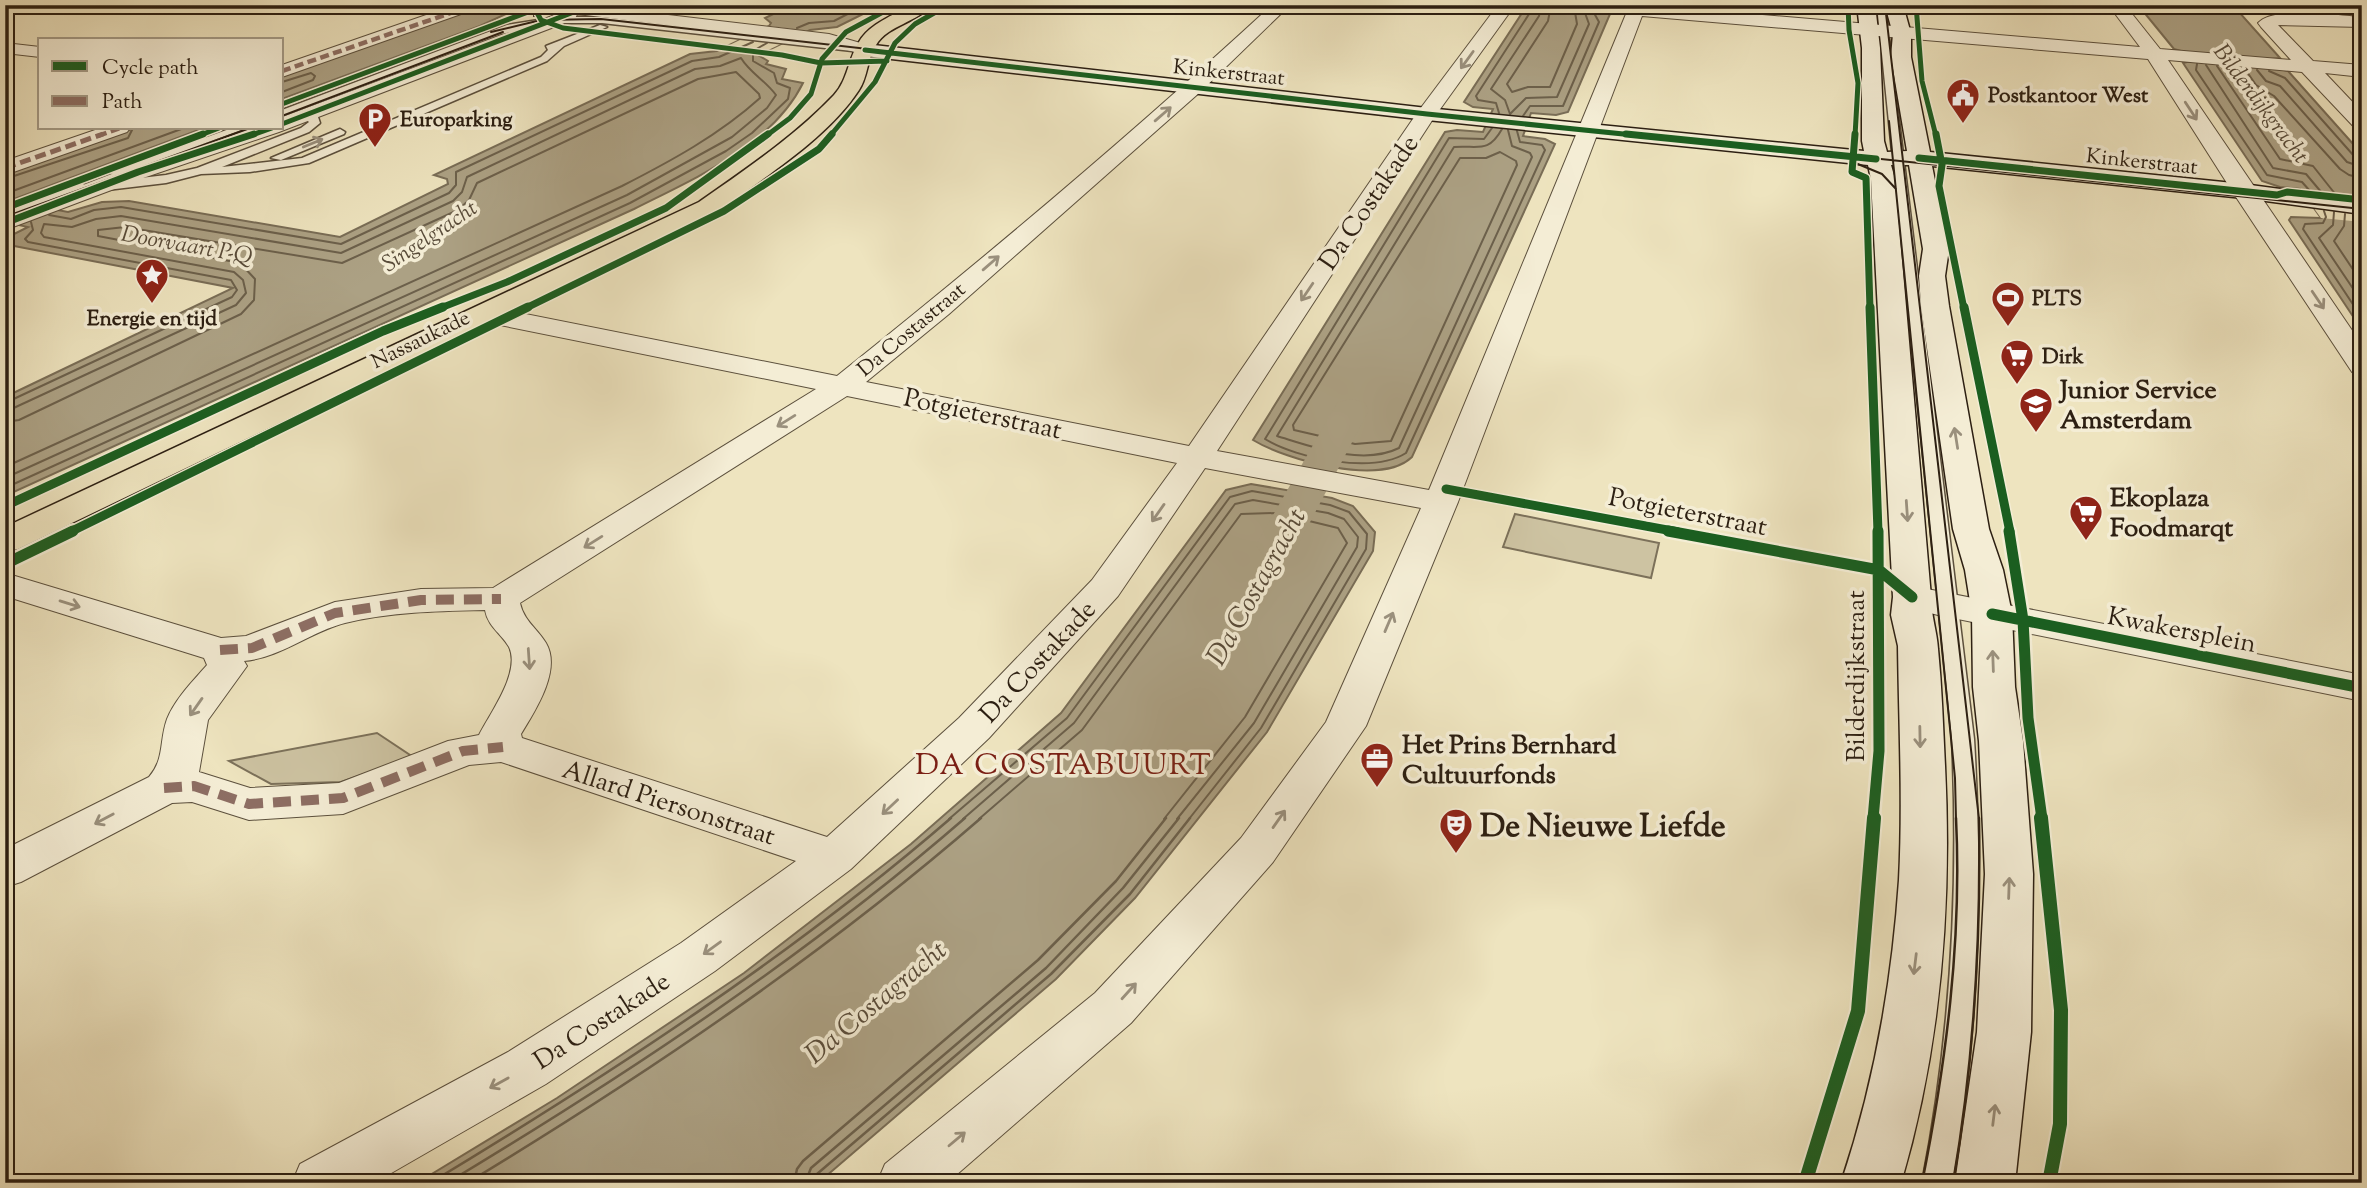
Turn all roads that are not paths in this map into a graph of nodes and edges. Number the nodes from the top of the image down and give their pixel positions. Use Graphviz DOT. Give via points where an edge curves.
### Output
graph roads {
  1 [pos="442,5"];
  2 [pos="472,5"];
  3 [pos="479,5"];
  4 [pos="924,5"];
  5 [pos="1282,5"];
  6 [pos="1507,5"];
  7 [pos="1573,5"];
  8 [pos="2096,5"];
  9 [pos="512,6"];
  10 [pos="2118,7"];
  11 [pos="1625,8"];
  12 [pos="565,10"];
  13 [pos="1882,19"];
  14 [pos="2362,22"];
  15 [pos="602,23"];
  16 [pos="501,31"];
  17 [pos="746,37"];
  18 [pos="786,42"];
  19 [pos="5,48"];
  20 [pos="865,50"];
  21 [pos="38,52"];
  22 [pos="2166,55"];
  23 [pos="2310,67"];
  24 [pos="284,70"];
  25 [pos="2362,71"];
  26 [pos="1194,88"];
  27 [pos="284,113"];
  28 [pos="1427,114"];
  29 [pos="306,115"];
  30 [pos="398,115"];
  31 [pos="284,123"];
  32 [pos="2362,124"];
  33 [pos="114,130"];
  34 [pos="237,130"];
  35 [pos="265,130"];
  36 [pos="1590,130"];
  37 [pos="1902,160"];
  38 [pos="159,161"];
  39 [pos="5,168"];
  40 [pos="250,169"];
  41 [pos="201,171"];
  42 [pos="230,177"];
  43 [pos="99,187"];
  44 [pos="2246,195"];
  45 [pos="38,206"];
  46 [pos="2362,207"];
  47 [pos="6,220"];
  48 [pos="485,314"];
  49 [pos="2362,366"];
  50 [pos="844,385"];
  51 [pos="1197,457"];
  52 [pos="1441,502"];
  53 [pos="5,541"];
  54 [pos="5,584"];
  55 [pos="501,599"];
  56 [pos="1930,601"];
  57 [pos="1992,614"];
  58 [pos="220,650"];
  59 [pos="2362,688"];
  60 [pos="503,747"];
  61 [pos="164,788"];
  62 [pos="835,858"];
  63 [pos="5,870"];
  64 [pos="320,1183"];
  65 [pos="905,1183"];
  66 [pos="1871,1183"];
  67 [pos="1937,1183"];
  68 [pos="1985,1183"];
  1 -- 2 [label="street"];
  2 -- 3 [label="street"];
  2 -- 24 [label="street"];
  4 -- 20 [label="main road, Nassaukade" via="878,32"];
  5 -- 26 [label="street, Da Costastraat"];
  6 -- 28 [label="street, Da Costakade, one-way"];
  7 -- 11 [label="street"];
  8 -- 10 [label="street"];
  9 -- 12 [label="street"];
  10 -- 22 [label="street"];
  11 -- 13 [label="street"];
  11 -- 36 [label="street"];
  12 -- 15 [label="street"];
  12 -- 16 [label="lane"];
  12 -- 16 [label="lane"];
  12 -- 17 [label="street"];
  12 -- 29 [label="street"];
  13 -- 22 [label="street"];
  13 -- 37 [label="street" via="1871,48 1873,141"];
  14 -- 23 [label="street" via="2280,18 2267,23"];
  15 -- 17 [label="street"];
  15 -- 30 [label="lane"];
  16 -- 27 [label="lane"];
  17 -- 18 [label="street"];
  17 -- 18 [label="street"];
  18 -- 20 [label="street, Kinkerstraat" via="827,54"];
  18 -- 20 [label="street, Kinkerstraat" via="829,38"];
  19 -- 21 [label="street"];
  20 -- 26 [label="street, Kinkerstraat"];
  20 -- 48 [label="main road, Nassaukade" via="851,88 820,122 719,199"];
  22 -- 23 [label="street"];
  22 -- 44 [label="street, one-way"];
  23 -- 25 [label="street"];
  23 -- 32 [label="street"];
  26 -- 28 [label="street, Kinkerstraat"];
  50 -- 26 [label="street, Da Costastraat, one-way"];
  28 -- 36 [label="street, Kinkerstraat"];
  28 -- 51 [label="street, Da Costakade, one-way"];
  29 -- 31 [label="street"];
  29 -- 41 [label="lane" via="315,123"];
  40 -- 30 [label="lane, one-way" via="385,114"];
  30 -- 40 [label="lane" via="305,161"];
  33 -- 39 [label="street"];
  34 -- 38 [label="lane"];
  35 -- 38 [label="street"];
  36 -- 37 [label="street, Kinkerstraat"];
  36 -- 52 [label="street"];
  37 -- 44 [label="street, Kinkerstraat"];
  37 -- 56 [label="street" via="1883,180"];
  57 -- 37 [label="street, one-way" via="1971,528 1939,332 1932,276 1936,248"];
  38 -- 41 [label="lane"];
  38 -- 43 [label="street"];
  38 -- 45 [label="lane"];
  40 -- 41 [label="lane"];
  41 -- 42 [label="lane"];
  41 -- 43 [label="lane"];
  43 -- 45 [label="street"];
  44 -- 46 [label="street, Kinkerstraat"];
  44 -- 49 [label="street, one-way"];
  45 -- 47 [label="street"];
  48 -- 50 [label="street, Potgieterstraat"];
  48 -- 53 [label="main road, Nassaukade"];
  50 -- 51 [label="street, Potgieterstraat"];
  50 -- 55 [label="street, Da Costastraat, one-way"];
  51 -- 52 [label="street, Potgieterstraat"];
  51 -- 62 [label="street, Da Costakade, one-way" via="1105,588 974,728"];
  65 -- 52 [label="street, one-way" via="1113,1008 1256,850 1345,726"];
  54 -- 58 [label="street, one-way"];
  55 -- 58 [label="street" via="421,600 335,613 252,648"];
  55 -- 60 [label="street, one-way" via="505,619 529,647 530,674 500,734"];
  56 -- 57 [label="street, Kwakersplein"];
  56 -- 66 [label="street, one-way" via="1911,615 1918,646 1923,879 1905,1051"];
  56 -- 67 [label="lane" via="1964,739 1969,821 1969,897 1957,1051"];
  57 -- 59 [label="street, Kwakersplein"];
  68 -- 57 [label="street, one-way" via="2004,1032 2009,874"];
  58 -- 61 [label="street, one-way" via="227,666 190,714 178,768"];
  60 -- 61 [label="street" via="463,751 343,798 249,804 194,786"];
  60 -- 62 [label="street, Allard Piersonstraat"];
  61 -- 63 [label="street, one-way"];
  62 -- 64 [label="street, Da Costakade, one-way" via="698,957 527,1068"];
}
